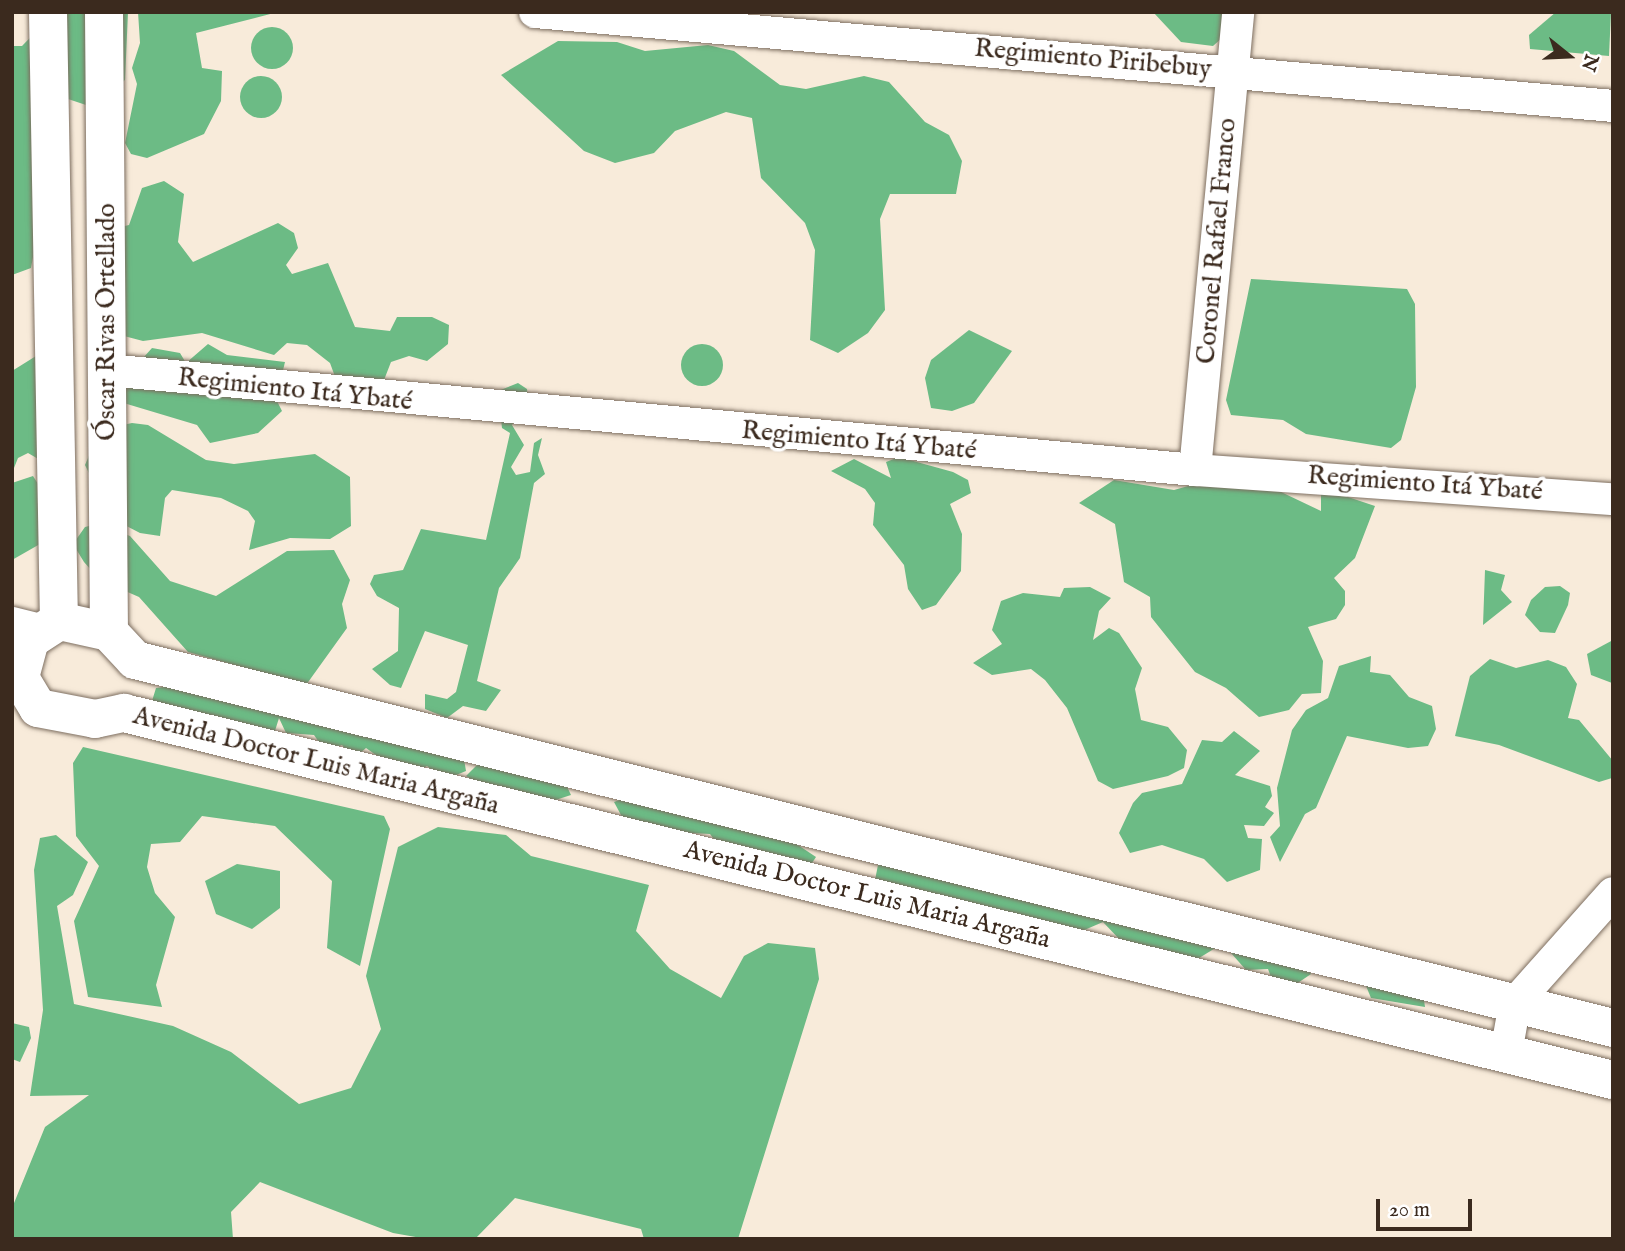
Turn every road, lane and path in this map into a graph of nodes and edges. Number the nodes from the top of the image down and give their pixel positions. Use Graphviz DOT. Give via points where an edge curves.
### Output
graph roads {
  1 [pos="48,12"];
  2 [pos="104,12"];
  3 [pos="535,12"];
  4 [pos="1238,12"];
  5 [pos="1233,71"];
  6 [pos="1613,106"];
  7 [pos="107,370"];
  8 [pos="1195,470"];
  9 [pos="1613,499"];
  10 [pos="38,625"];
  11 [pos="109,632"];
  12 [pos="135,660"];
  13 [pos="21,692"];
  14 [pos="124,713"];
  15 [pos="872,844"];
  16 [pos="1613,893"];
  17 [pos="862,894"];
  18 [pos="1514,1003"];
  19 [pos="1613,1028"];
  20 [pos="1506,1054"];
  21 [pos="1613,1080"];
  1 -- 10 [label="street, Óscar Rivas Ortellado"];
  2 -- 7 [label="street, Óscar Rivas Ortellado"];
  3 -- 5 [label="street, Regimiento Piribebuy"];
  4 -- 5 [label="street, Coronel Rafael Franco"];
  5 -- 6 [label="street, Regimiento Piribebuy"];
  5 -- 8 [label="street, Coronel Rafael Franco"];
  7 -- 8 [label="street, Regimiento Itá Ybaté"];
  7 -- 11 [label="street, Óscar Rivas Ortellado"];
  8 -- 9 [label="street, Regimiento Itá Ybaté"];
  10 -- 11 [label="street"];
  10 -- 13 [label="street, Avenida Doctor Luis Maria Argaña" via="20,678"];
  11 -- 12 [label="street"];
  12 -- 14 [label="street"];
  12 -- 15 [label="street, Avenida Doctor Luis Maria Argaña"];
  13 -- 14 [label="street, Avenida Doctor Luis Maria Argaña" via="38,708 70,715 95,719"];
  14 -- 17 [label="street, Avenida Doctor Luis Maria Argaña"];
  15 -- 17 [label="street"];
  15 -- 18 [label="street, Avenida Doctor Luis Maria Argaña"];
  16 -- 18 [label="street"];
  17 -- 20 [label="street, Avenida Doctor Luis Maria Argaña"];
  18 -- 19 [label="street, Avenida Doctor Luis Maria Argaña"];
  18 -- 20 [label="street"];
  20 -- 21 [label="street, Avenida Doctor Luis Maria Argaña"];
}
